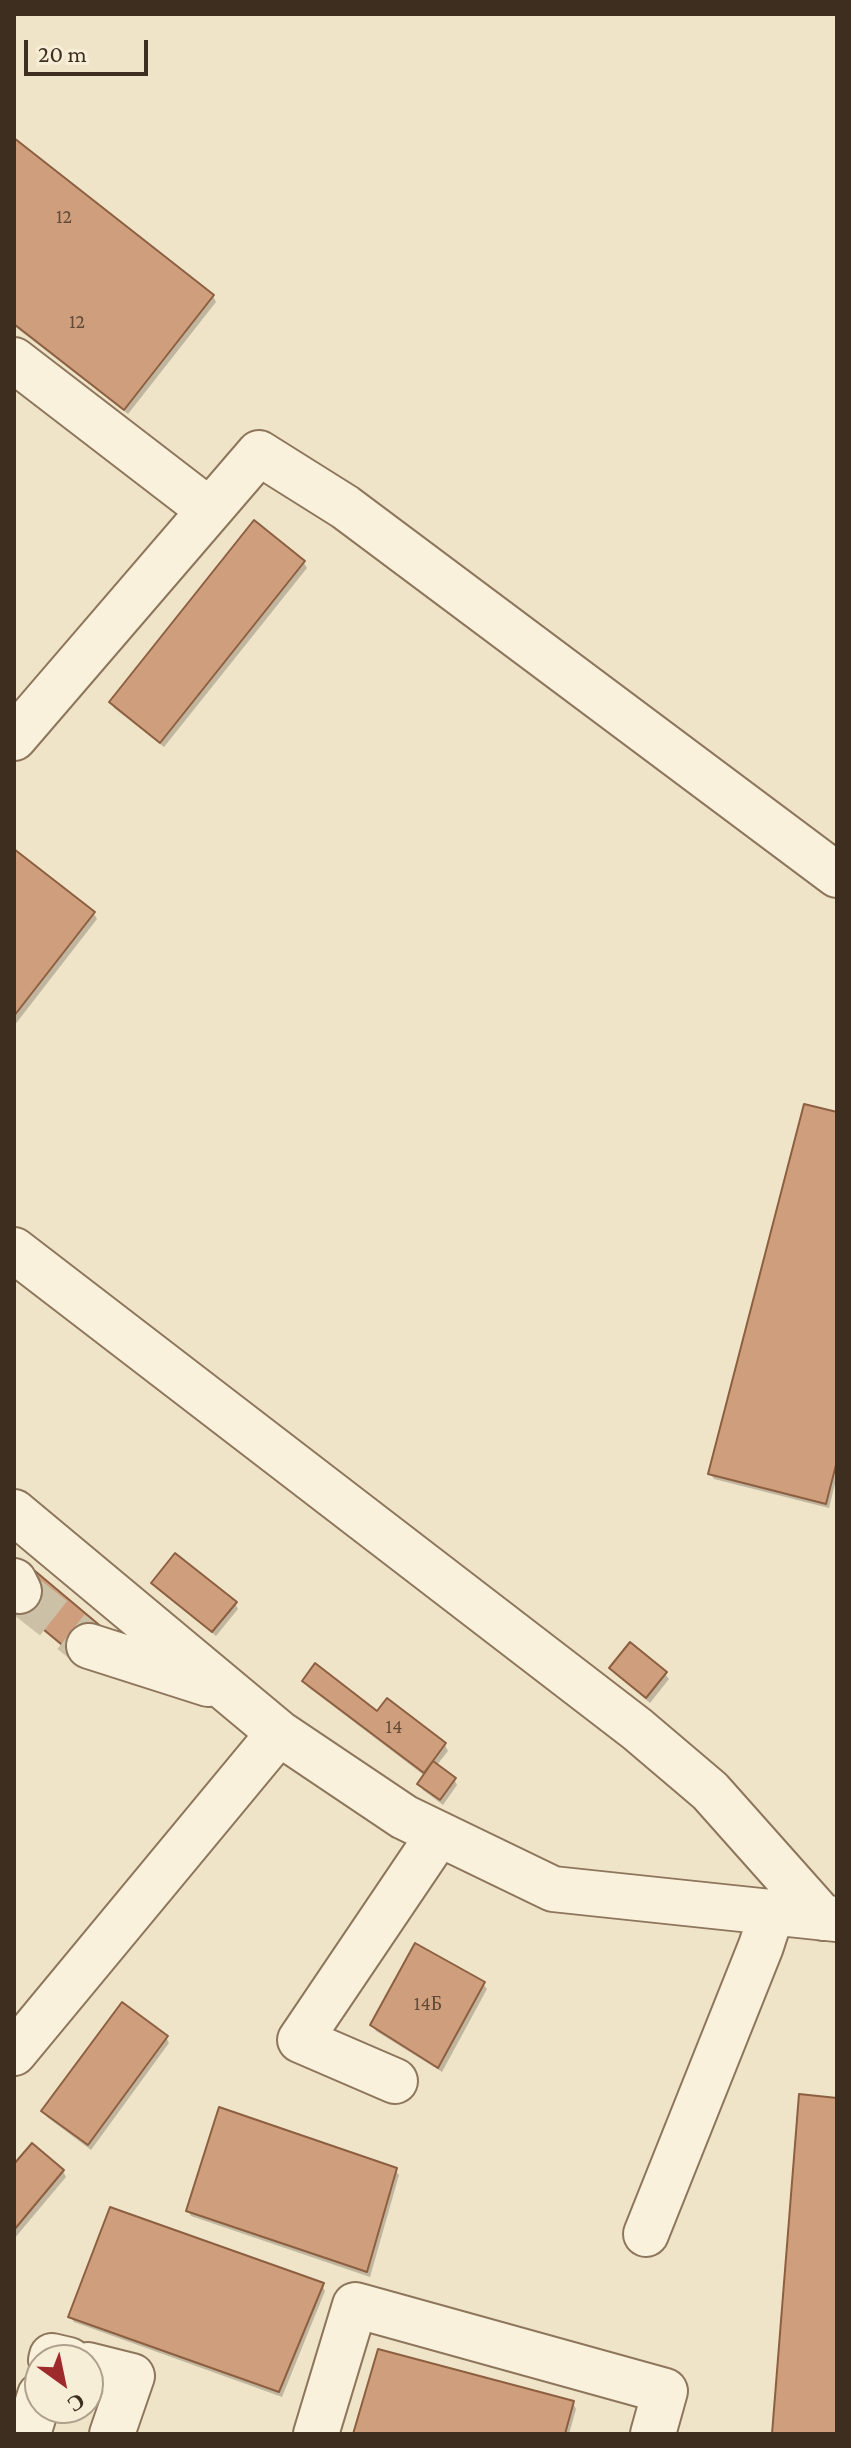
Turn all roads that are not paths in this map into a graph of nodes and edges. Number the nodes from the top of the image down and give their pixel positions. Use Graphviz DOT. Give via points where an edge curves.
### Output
graph roads {
  1 [pos="14,360"];
  2 [pos="209,510"];
  3 [pos="14,738"];
  4 [pos="837,875"];
  5 [pos="14,1250"];
  6 [pos="14,1512"];
  7 [pos="89,1646"];
  8 [pos="229,1691"];
  9 [pos="279,1733"];
  10 [pos="439,1834"];
  11 [pos="772,1912"];
  12 [pos="830,1918"];
  13 [pos="14,2053"];
  14 [pos="395,2081"];
  15 [pos="646,2234"];
  16 [pos="104,2369"];
  17 [pos="112,2434"];
  18 [pos="316,2434"];
  19 [pos="653,2434"];
  1 -- 2 [label="lane"];
  2 -- 3 [label="lane"];
  2 -- 4 [label="lane" via="259,453 345,507"];
  5 -- 12 [label="lane" via="637,1729 710,1791"];
  6 -- 8 [label="lane"];
  7 -- 8 [label="lane"];
  8 -- 9 [label="lane"];
  9 -- 10 [label="lane" via="404,1817"];
  9 -- 13 [label="lane"];
  10 -- 11 [label="lane" via="553,1889"];
  10 -- 14 [label="lane" via="300,2040"];
  11 -- 12 [label="lane"];
  11 -- 15 [label="lane"];
  16 -- 17 [label="lane" via="132,2376"];
  18 -- 19 [label="lane" via="355,2305 665,2391"];
}
